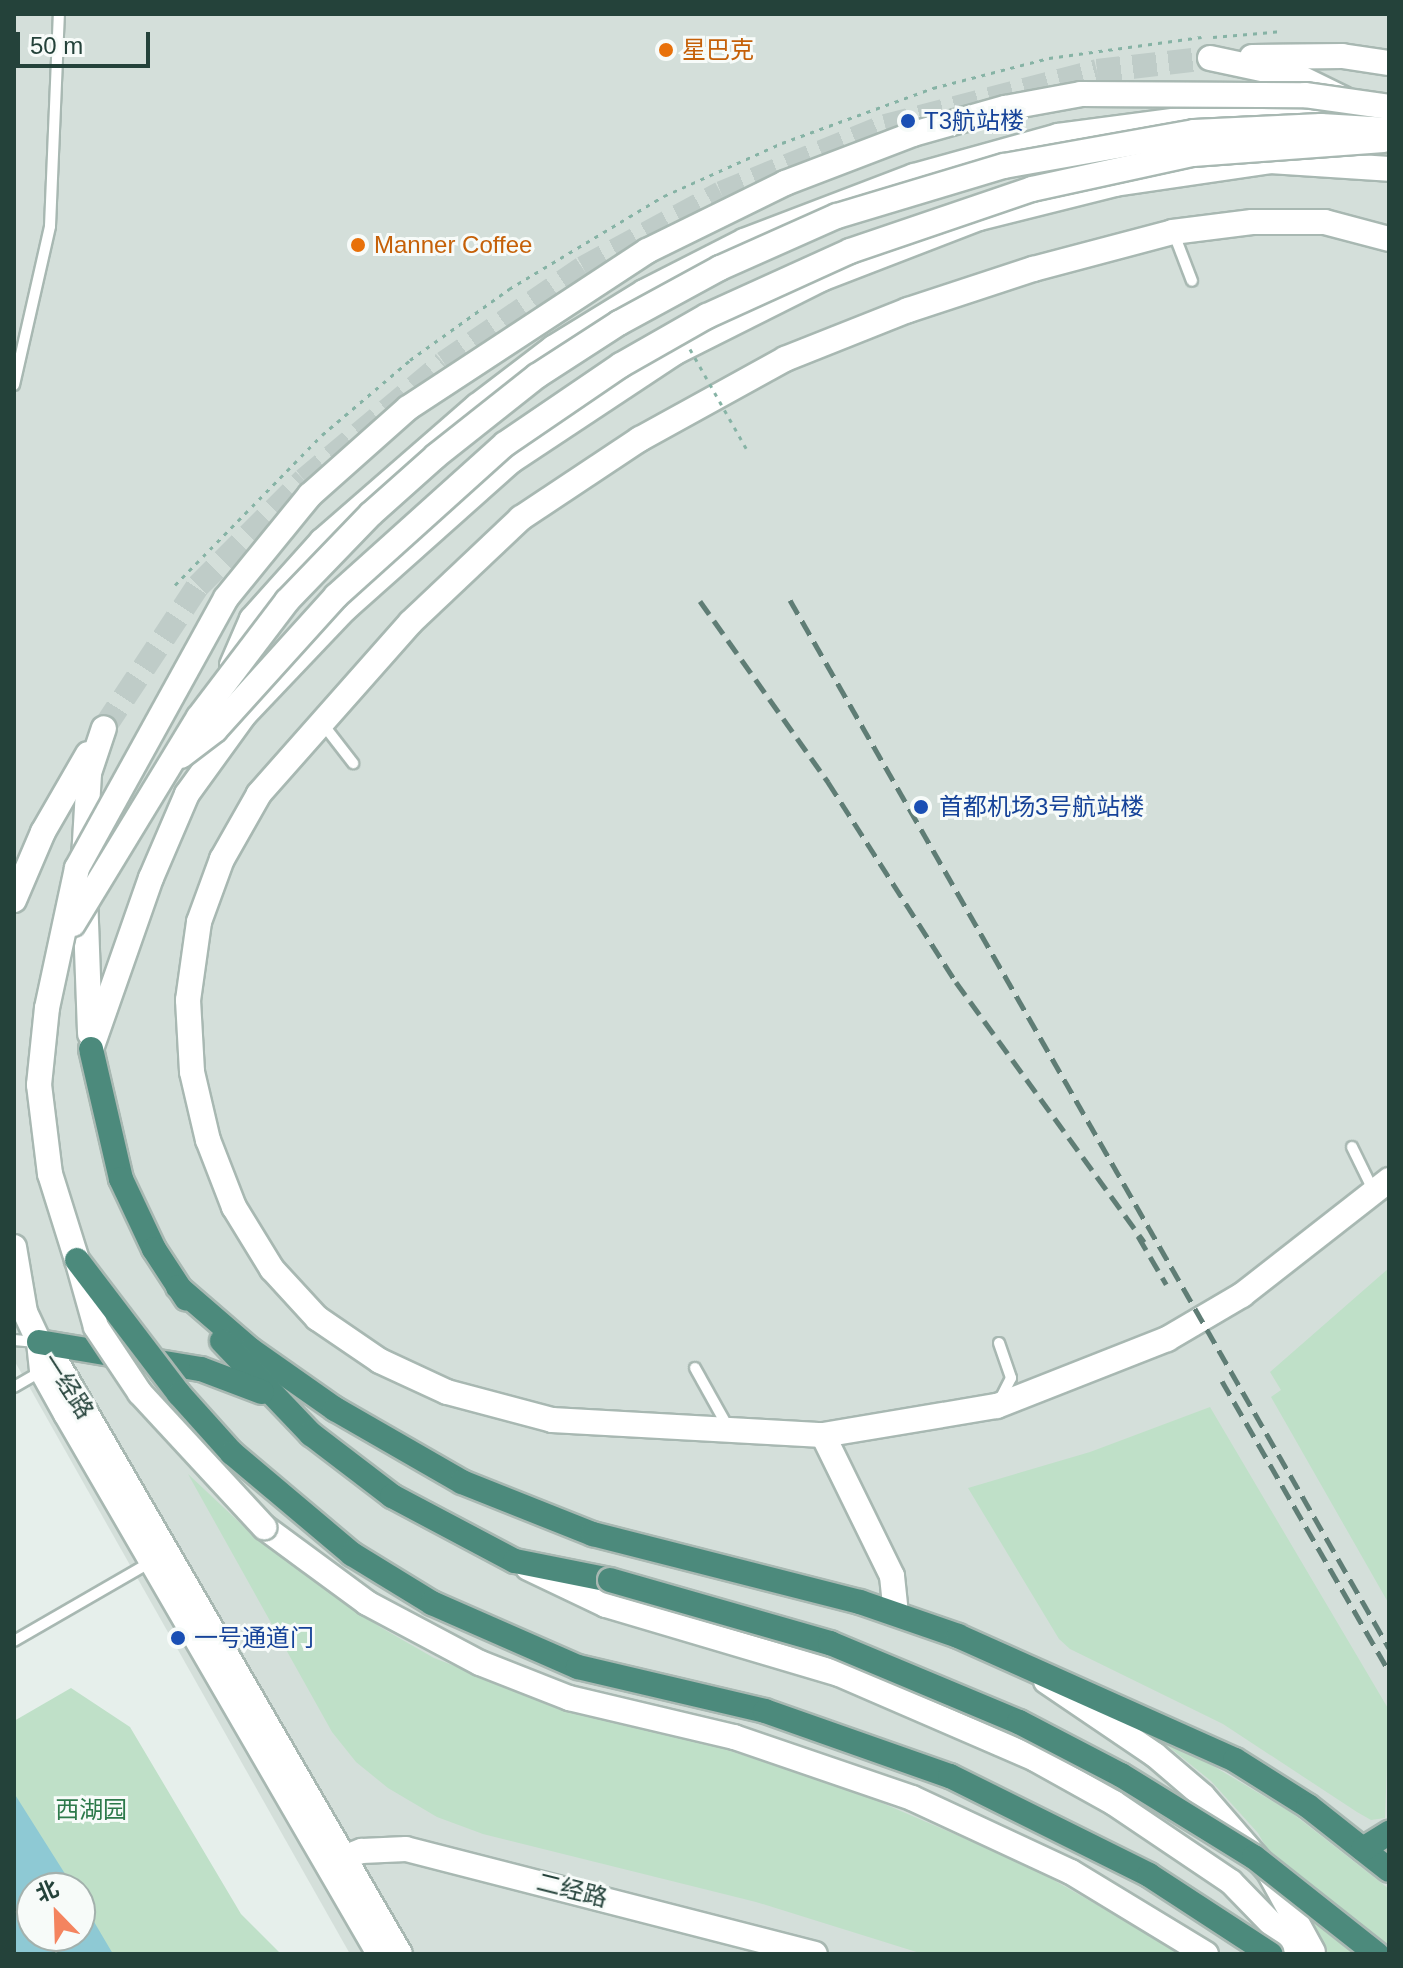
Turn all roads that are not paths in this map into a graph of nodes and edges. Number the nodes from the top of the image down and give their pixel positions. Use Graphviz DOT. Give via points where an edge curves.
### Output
graph roads {
  1 [pos="59,14"];
  2 [pos="1389,63"];
  3 [pos="1389,107"];
  4 [pos="1389,127"];
  5 [pos="1389,142"];
  6 [pos="1389,169"];
  7 [pos="1173,232"];
  8 [pos="1389,239"];
  9 [pos="1192,281"];
  10 [pos="14,385"];
  11 [pos="322,723"];
  12 [pos="353,763"];
  13 [pos="174,764"];
  14 [pos="187,794"];
  15 [pos="14,900"];
  16 [pos="66,934"];
  17 [pos="91,1049"];
  18 [pos="1352,1147"];
  19 [pos="1382,1187"];
  20 [pos="14,1247"];
  21 [pos="77,1260"];
  22 [pos="178,1287"];
  23 [pos="20,1305"];
  24 [pos="14,1340"];
  25 [pos="39,1342"];
  26 [pos="999,1343"];
  27 [pos="695,1368"];
  28 [pos="42,1371"];
  29 [pos="14,1387"];
  30 [pos="279,1403"];
  31 [pos="997,1406"];
  32 [pos="732,1432"];
  33 [pos="823,1435"];
  34 [pos="515,1561"];
  35 [pos="152,1562"];
  36 [pos="896,1613"];
  37 [pos="14,1641"];
  38 [pos="1020,1665"];
  39 [pos="1389,1833"];
  40 [pos="1363,1849"];
  41 [pos="336,1860"];
  42 [pos="1389,1870"];
  43 [pos="379,1954"];
  44 [pos="400,1954"];
  45 [pos="815,1954"];
  46 [pos="1206,1954"];
  47 [pos="1270,1954"];
  48 [pos="1301,1954"];
  49 [pos="1313,1954"];
  50 [pos="1377,1954"];
  1 -- 10 [label="lane" via="50,226"];
  2 -- 4 [label="street" via="1342,56 1210,58 1299,77"];
  3 -- 16 [label="street, bridge" via="1305,95 1229,93 1081,94 1005,108 913,134 785,183 585,288 408,408 310,495 226,598 81,859"];
  4 -- 13 [label="street, bridge" via="1225,129 1079,149 882,200 692,282 537,376 371,514 258,636 199,717"];
  5 -- 13 [label="street, bridge" via="1222,150 1060,181 908,228 707,316 608,373 505,444 336,596 215,730"];
  5 -- 14 [label="street" via="1342,119 1240,112 1058,136 827,208 744,241 644,292 553,348 477,406 322,541 252,619 203,733"];
  6 -- 14 [label="street" via="1270,161 1115,184 979,218 821,279 674,353 511,461 354,601 245,714"];
  7 -- 8 [label="street" via="1252,222 1325,222"];
  7 -- 9 [label="lane"];
  7 -- 11 [label="street" via="908,310 785,359 640,439 521,518 411,622"];
  11 -- 12 [label="lane"];
  11 -- 32 [label="street" via="259,794 222,859 199,922 188,1000 192,1072 208,1140 234,1207 272,1269 317,1318 380,1361 447,1392 552,1420"];
  13 -- 16 [label="street, bridge"];
  14 -- 17 [label="street" via="151,878"];
  15 -- 17 [label="street" via="43,832 104,728 93,751 84,839"];
  16 -- 21 [label="street, bridge" via="44,1025 39,1099 50,1174"];
  17 -- 22 [label="highway" via="121,1179"];
  18 -- 19 [label="lane"];
  19 -- 31 [label="street" via="1242,1295 1167,1339"];
  20 -- 23 [label="street"];
  21 -- 46 [label="street, bridge" via="96,1327 140,1393 264,1527 367,1603 480,1663 569,1698 745,1740 912,1798 1071,1872"];
  21 -- 47 [label="highway, bridge" via="179,1394 232,1453 352,1554 432,1603 578,1667 765,1711 950,1776 1138,1869"];
  22 -- 30 [label="highway"];
  22 -- 36 [label="highway" via="251,1350 354,1422 462,1482 621,1542"];
  23 -- 25 [label="street"];
  24 -- 25 [label="lane"];
  25 -- 28 [label="street, 一经路"];
  25 -- 30 [label="highway" via="201,1369"];
  25 -- 41 [label="street, 一经路" via="57,1363"];
  26 -- 31 [label="lane" via="1011,1378"];
  27 -- 32 [label="lane"];
  28 -- 29 [label="lane"];
  28 -- 35 [label="street, 一经路"];
  30 -- 34 [label="highway" via="321,1443 392,1496"];
  31 -- 33 [label="street"];
  32 -- 33 [label="street"];
  33 -- 36 [label="street" via="892,1576"];
  34 -- 48 [label="street" via="598,1602 839,1674 1024,1754 1114,1803 1231,1882"];
  34 -- 50 [label="highway, bridge" via="610,1580 830,1643 1019,1722 1121,1775 1254,1857"];
  35 -- 37 [label="lane"];
  35 -- 41 [label="street, 一经路"];
  36 -- 38 [label="highway"];
  38 -- 40 [label="highway" via="1235,1760"];
  38 -- 49 [label="street" via="1155,1755 1203,1796 1269,1872"];
  39 -- 40 [label="highway"];
  40 -- 42 [label="highway"];
  41 -- 43 [label="street, 一经路"];
  41 -- 44 [label="street, 一经路"];
  41 -- 45 [label="street, 二经路" via="385,1847 406,1849"];
}
